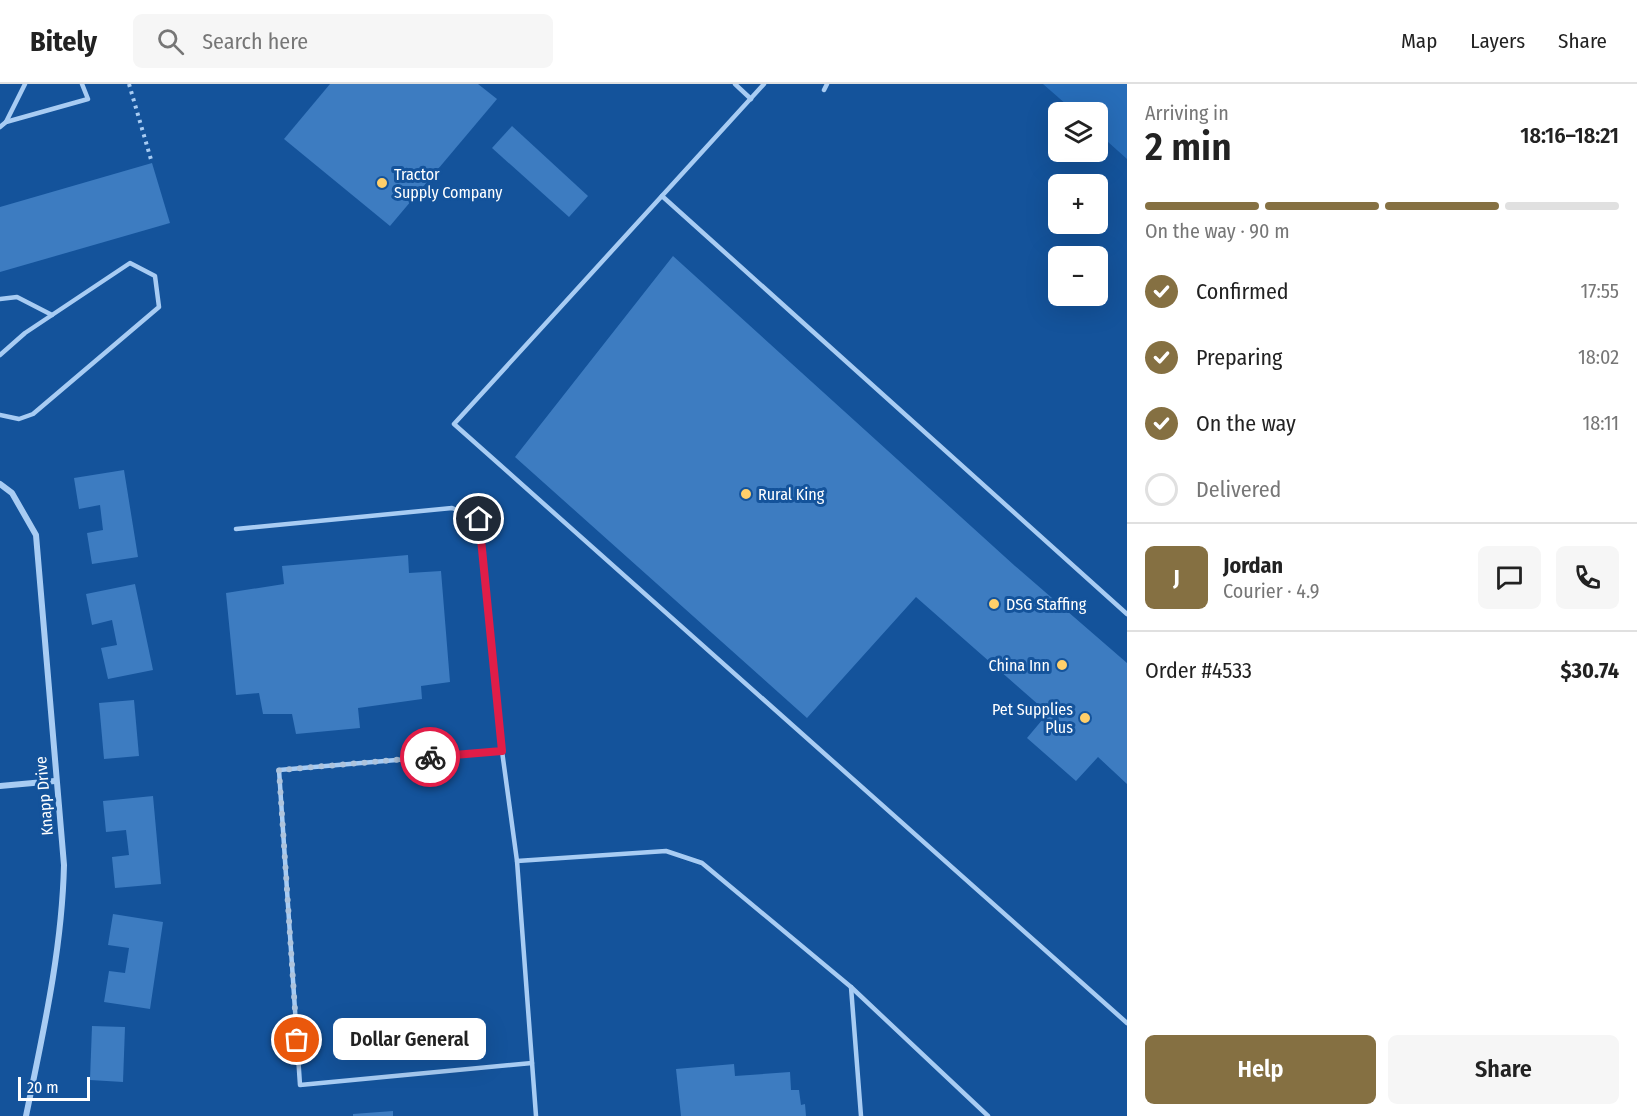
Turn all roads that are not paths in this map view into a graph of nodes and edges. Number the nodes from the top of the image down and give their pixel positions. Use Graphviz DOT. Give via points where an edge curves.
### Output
graph roads {
  1 [pos="25,84"];
  2 [pos="82,84"];
  3 [pos="735,84"];
  4 [pos="764,84"];
  5 [pos="827,84"];
  6 [pos="824,90"];
  7 [pos="751,99"];
  8 [pos="6,122"];
  9 [pos="0,127"];
  10 [pos="662,196"];
  11 [pos="0,299"];
  12 [pos="52,315"];
  13 [pos="0,355"];
  14 [pos="0,415"];
  15 [pos="0,484"];
  16 [pos="236,529"];
  17 [pos="1127,614"];
  18 [pos="502,751"];
  19 [pos="55,781"];
  20 [pos="0,786"];
  21 [pos="517,861"];
  22 [pos="851,987"];
  23 [pos="1127,1023"];
  24 [pos="532,1063"];
  25 [pos="26,1116"];
  26 [pos="536,1116"];
  27 [pos="861,1116"];
  28 [pos="988,1116"];
  1 -- 8 [label="lane"];
  2 -- 8 [label="lane" via="88,99"];
  3 -- 7 [label="lane"];
  4 -- 7 [label="lane"];
  5 -- 6 [label="lane"];
  7 -- 10 [label="lane"];
  8 -- 9 [label="lane"];
  10 -- 17 [label="lane"];
  10 -- 23 [label="lane" via="454,424"];
  11 -- 12 [label="lane" via="18,297"];
  12 -- 13 [label="lane"];
  12 -- 14 [label="lane" via="130,263 155,276 159,307 33,414 19,419"];
  15 -- 19 [label="street, Knapp Drive" via="12,493 36,535"];
  16 -- 18 [label="lane" via="452,508 479,519"];
  18 -- 21 [label="lane"];
  18 -- 24 [label="lane" via="279,770 300,1084"];
  19 -- 20 [label="street"];
  19 -- 25 [label="street, Knapp Drive" via="64,865 63,910"];
  21 -- 22 [label="lane" via="666,851 702,863"];
  21 -- 24 [label="lane"];
  22 -- 27 [label="lane"];
  22 -- 28 [label="lane"];
  24 -- 26 [label="lane"];
}
